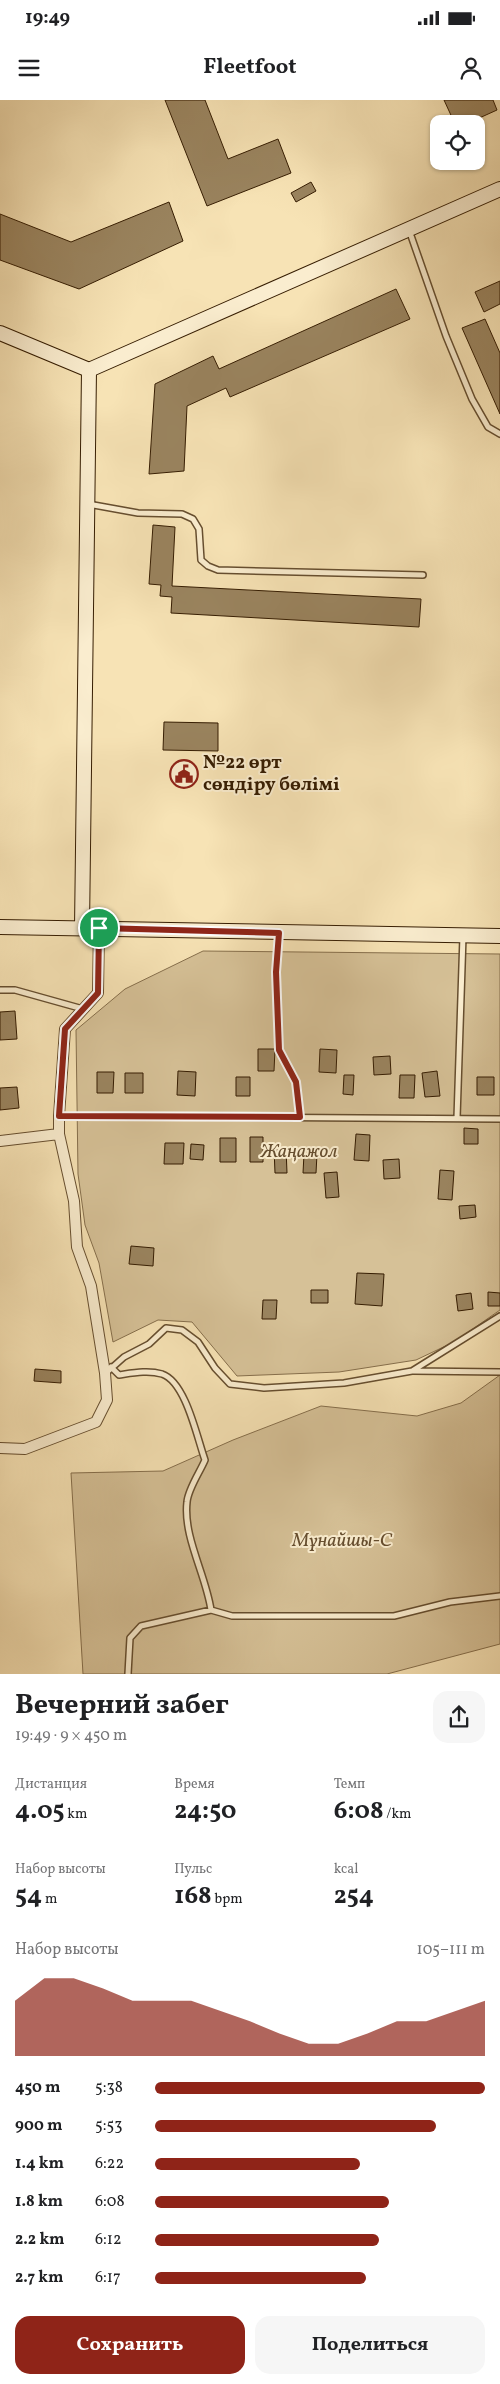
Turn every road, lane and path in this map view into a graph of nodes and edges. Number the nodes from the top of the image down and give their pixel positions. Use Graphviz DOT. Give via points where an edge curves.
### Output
graph roads {
  1 [pos="500,189"];
  2 [pos="409,229"];
  3 [pos="0,334"];
  4 [pos="89,370"];
  5 [pos="500,434"];
  6 [pos="87,504"];
  7 [pos="423,575"];
  8 [pos="0,927"];
  9 [pos="82,928"];
  10 [pos="99,928"];
  11 [pos="279,933"];
  12 [pos="463,936"];
  13 [pos="500,936"];
  14 [pos="0,990"];
  15 [pos="83,1009"];
  16 [pos="59,1116"];
  17 [pos="300,1117"];
  18 [pos="457,1118"];
  19 [pos="500,1118"];
  20 [pos="59,1134"];
  21 [pos="0,1141"];
  22 [pos="500,1316"];
  23 [pos="108,1370"];
  24 [pos="412,1371"];
  25 [pos="500,1372"];
  26 [pos="0,1448"];
  27 [pos="500,1596"];
  28 [pos="211,1610"];
  29 [pos="128,1674"];
  1 -- 2 [label="street"];
  2 -- 4 [label="street"];
  2 -- 5 [label="lane" via="472,399 488,427"];
  3 -- 4 [label="street"];
  4 -- 6 [label="street"];
  6 -- 7 [label="lane" via="138,513 182,514 193,520 199,529 201,560 218,570"];
  6 -- 9 [label="street"];
  8 -- 9 [label="street"];
  9 -- 10 [label="street"];
  10 -- 11 [label="street"];
  10 -- 15 [label="street" via="98,993"];
  11 -- 12 [label="street"];
  11 -- 17 [label="lane" via="276,972 279,1050 296,1082"];
  12 -- 13 [label="street"];
  12 -- 18 [label="lane"];
  14 -- 15 [label="lane" via="15,990"];
  15 -- 16 [label="street" via="65,1029"];
  16 -- 17 [label="lane"];
  16 -- 20 [label="street"];
  17 -- 18 [label="lane"];
  18 -- 19 [label="lane"];
  20 -- 21 [label="street"];
  20 -- 23 [label="street" via="74,1201 77,1247 92,1286"];
  22 -- 24 [label="lane"];
  23 -- 24 [label="lane" via="124,1356 149,1344 166,1328 182,1330 198,1342 230,1384 264,1388 344,1383"];
  23 -- 26 [label="street" via="107,1400 96,1422 25,1449"];
  23 -- 28 [label="lane" via="119,1375 147,1372 164,1375 179,1389 186,1404 205,1460 186,1501 188,1530 208,1588"];
  24 -- 25 [label="lane"];
  27 -- 28 [label="lane" via="450,1602 394,1616 232,1616"];
  28 -- 29 [label="lane" via="141,1626 130,1638"];
}
